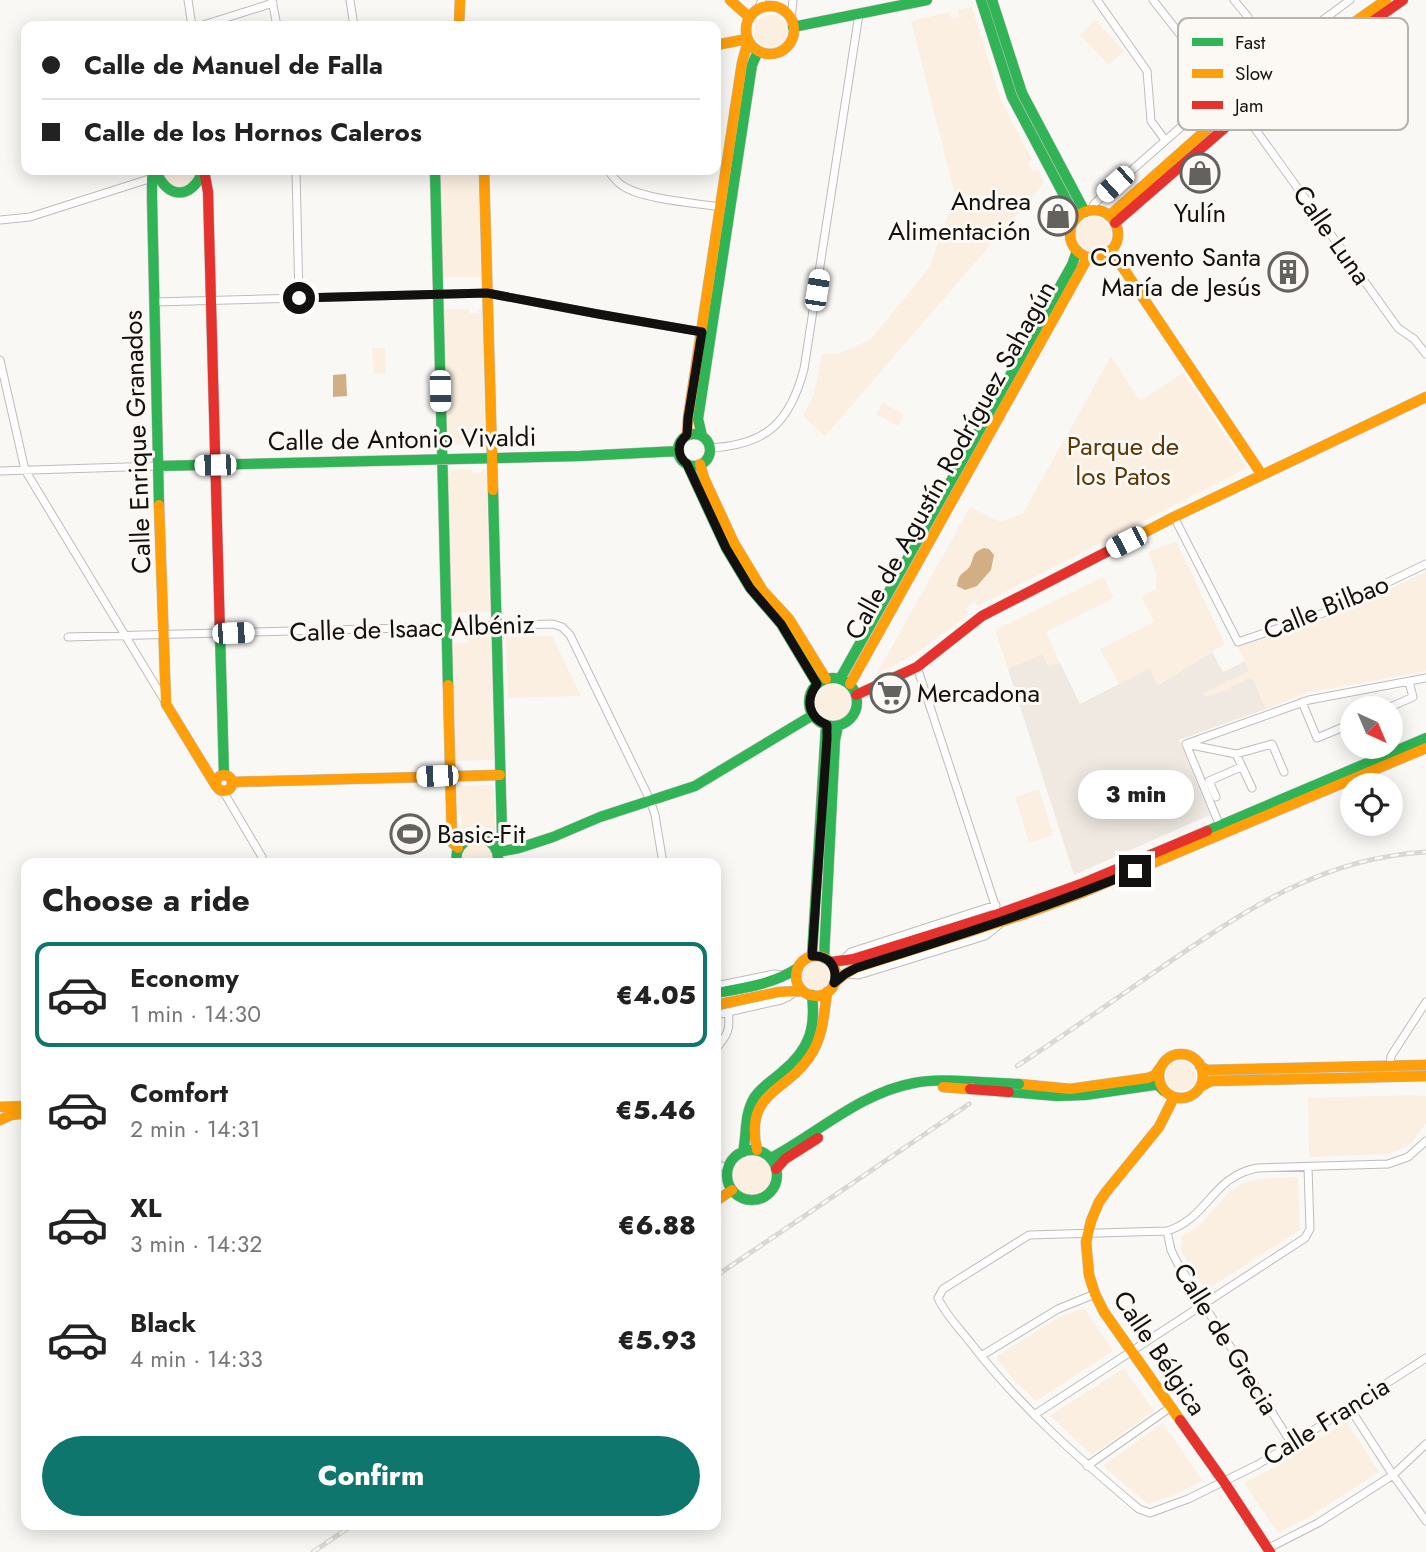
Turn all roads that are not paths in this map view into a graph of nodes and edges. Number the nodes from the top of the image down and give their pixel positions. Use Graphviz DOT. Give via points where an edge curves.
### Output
graph roads {
  1 [pos="188,0"];
  2 [pos="350,0"];
  3 [pos="460,0"];
  4 [pos="730,0"];
  5 [pos="793,0"];
  6 [pos="927,0"];
  7 [pos="981,0"];
  8 [pos="992,0"];
  9 [pos="1097,0"];
  10 [pos="1153,0"];
  11 [pos="1234,0"];
  12 [pos="1350,0"];
  13 [pos="1386,0"];
  14 [pos="1403,0"];
  15 [pos="273,1"];
  16 [pos="783,5"];
  17 [pos="761,7"];
  18 [pos="859,14"];
  19 [pos="1248,17"];
  20 [pos="1325,18"];
  21 [pos="1360,18"];
  22 [pos="1377,18"];
  23 [pos="191,21"];
  24 [pos="215,21"];
  25 [pos="276,21"];
  26 [pos="353,21"];
  27 [pos="459,21"];
  28 [pos="792,24"];
  29 [pos="1178,32"];
  30 [pos="748,40"];
  31 [pos="721,44"];
  32 [pos="758,51"];
  33 [pos="1178,129"];
  34 [pos="1207,130"];
  35 [pos="1221,130"];
  36 [pos="1256,130"];
  37 [pos="1165,139"];
  38 [pos="155,175"];
  39 [pos="201,175"];
  40 [pos="204,175"];
  41 [pos="296,175"];
  42 [pos="435,175"];
  43 [pos="484,175"];
  44 [pos="612,175"];
  45 [pos="720,207"];
  46 [pos="1088,211"];
  47 [pos="1076,218"];
  48 [pos="1112,219"];
  49 [pos="0,220"];
  50 [pos="1111,250"];
  51 [pos="1077,251"];
  52 [pos="1088,257"];
  53 [pos="487,293"];
  54 [pos="438,294"];
  55 [pos="299,298"];
  56 [pos="211,300"];
  57 [pos="155,302"];
  58 [pos="702,332"];
  59 [pos="1426,354"];
  60 [pos="0,360"];
  61 [pos="1426,397"];
  62 [pos="687,435"];
  63 [pos="702,436"];
  64 [pos="710,448"];
  65 [pos="679,451"];
  66 [pos="492,458"];
  67 [pos="442,459"];
  68 [pos="687,464"];
  69 [pos="700,464"];
  70 [pos="215,465"];
  71 [pos="158,466"];
  72 [pos="25,470"];
  73 [pos="0,471"];
  74 [pos="1262,475"];
  75 [pos="1174,517"];
  76 [pos="1426,564"];
  77 [pos="496,626"];
  78 [pos="447,627"];
  79 [pos="220,633"];
  80 [pos="164,635"];
  81 [pos="127,636"];
  82 [pos="68,637"];
  83 [pos="917,667"];
  84 [pos="1426,678"];
  85 [pos="821,682"];
  86 [pos="845,682"];
  87 [pos="1409,682"];
  88 [pos="856,695"];
  89 [pos="1302,702"];
  90 [pos="1404,702"];
  91 [pos="166,704"];
  92 [pos="813,715"];
  93 [pos="832,725"];
  94 [pos="1340,728"];
  95 [pos="1426,738"];
  96 [pos="1186,744"];
  97 [pos="1426,748"];
  98 [pos="1236,754"];
  99 [pos="223,757"];
  100 [pos="203,764"];
  101 [pos="1241,767"];
  102 [pos="1284,772"];
  103 [pos="500,775"];
  104 [pos="450,776"];
  105 [pos="228,778"];
  106 [pos="220,788"];
  107 [pos="1252,788"];
  108 [pos="1216,797"];
  109 [pos="650,800"];
  110 [pos="1220,826"];
  111 [pos="458,848"];
  112 [pos="498,855"];
  113 [pos="262,857"];
  114 [pos="456,858"];
  115 [pos="662,858"];
  116 [pos="1000,913"];
  117 [pos="812,956"];
  118 [pos="827,960"];
  119 [pos="797,968"];
  120 [pos="787,976"];
  121 [pos="721,985"];
  122 [pos="831,988"];
  123 [pos="721,992"];
  124 [pos="804,992"];
  125 [pos="1426,1002"];
  126 [pos="721,1004"];
  127 [pos="728,1012"];
  128 [pos="721,1014"];
  129 [pos="721,1042"];
  130 [pos="1390,1065"];
  131 [pos="1426,1065"];
  132 [pos="1200,1066"];
  133 [pos="1160,1068"];
  134 [pos="1426,1076"];
  135 [pos="1199,1087"];
  136 [pos="1169,1094"];
  137 [pos="0,1107"];
  138 [pos="21,1108"];
  139 [pos="21,1110"];
  140 [pos="0,1120"];
  141 [pos="1424,1146"];
  142 [pos="757,1150"];
  143 [pos="743,1152"];
  144 [pos="771,1158"];
  145 [pos="721,1166"];
  146 [pos="1308,1167"];
  147 [pos="729,1168"];
  148 [pos="776,1169"];
  149 [pos="732,1190"];
  150 [pos="721,1198"];
  151 [pos="1167,1231"];
  152 [pos="1087,1234"];
  153 [pos="1095,1294"];
  154 [pos="1203,1304"];
  155 [pos="1132,1350"];
  156 [pos="981,1356"];
  157 [pos="1426,1358"];
  158 [pos="1171,1407"];
  159 [pos="1349,1408"];
  160 [pos="1034,1415"];
  161 [pos="1293,1444"];
  162 [pos="1426,1444"];
  163 [pos="1087,1466"];
  164 [pos="1393,1475"];
  165 [pos="1224,1482"];
  166 [pos="1426,1521"];
  167 [pos="1270,1550"];
  1 -- 23 [label="street"];
  2 -- 26 [label="street"];
  3 -- 27 [label="main road"];
  4 -- 17 [label="main road"];
  5 -- 28 [label="street"];
  6 -- 18 [label="main road"];
  7 -- 47 [label="main road" via="1013,97"];
  8 -- 46 [label="main road" via="1022,93 1080,205"];
  9 -- 37 [label="street" via="1147,71 1152,121"];
  10 -- 29 [label="street"];
  11 -- 19 [label="street"];
  12 -- 20 [label="street"];
  13 -- 21 [label="main road"];
  14 -- 22 [label="main road"];
  15 -- 24 [label="street"];
  15 -- 25 [label="street"];
  16 -- 17 [label="main road"];
  16 -- 28 [label="main road"];
  17 -- 30 [label="main road" via="746,28"];
  18 -- 28 [label="main road"];
  18 -- 64 [label="street" via="797,393 783,417 767,432 747,443"];
  28 -- 32 [label="main road" via="791,40 783,50 771,54"];
  30 -- 31 [label="main road"];
  30 -- 32 [label="main road"];
  30 -- 45 [label="main road"];
  32 -- 63 [label="main road" via="752,65 698,419"];
  33 -- 37 [label="street"];
  34 -- 48 [label="main road"];
  35 -- 48 [label="main road"];
  36 -- 59 [label="street, Calle Luna" via="1398,328"];
  37 -- 46 [label="street"];
  38 -- 39 [label="main road" via="166,188 180,192 194,188"];
  38 -- 49 [label="street" via="30,217"];
  38 -- 57 [label="main road, Calle Enrique Granados"];
  40 -- 56 [label="main road"];
  41 -- 55 [label="street"];
  42 -- 54 [label="main road"];
  43 -- 53 [label="main road"];
  44 -- 45 [label="street" via="637,193"];
  45 -- 58 [label="main road"];
  46 -- 47 [label="main road"];
  46 -- 48 [label="main road" via="1100,211"];
  47 -- 51 [label="main road" via="1070,229"];
  48 -- 50 [label="main road" via="1117,233"];
  50 -- 52 [label="main road" via="1097,258"];
  50 -- 74 [label="main road"];
  51 -- 52 [label="main road"];
  51 -- 86 [label="main road, Calle de Agustín Rodríguez Sahagún"];
  52 -- 86 [label="main road, Calle de Agustín Rodríguez Sahagún"];
  53 -- 54 [label="street"];
  53 -- 58 [label="street"];
  53 -- 66 [label="main road"];
  54 -- 55 [label="street"];
  54 -- 67 [label="main road"];
  55 -- 56 [label="street"];
  56 -- 57 [label="street"];
  56 -- 70 [label="main road"];
  57 -- 71 [label="main road, Calle Enrique Granados"];
  58 -- 62 [label="main road"];
  60 -- 72 [label="street"];
  61 -- 74 [label="main road"];
  62 -- 63 [label="main road"];
  62 -- 65 [label="main road"];
  63 -- 64 [label="main road"];
  64 -- 69 [label="main road" via="708,458"];
  65 -- 66 [label="main road, Calle de Antonio Vivaldi"];
  65 -- 68 [label="main road"];
  66 -- 67 [label="main road, Calle de Antonio Vivaldi"];
  66 -- 77 [label="main road"];
  67 -- 70 [label="main road, Calle de Antonio Vivaldi"];
  67 -- 78 [label="main road"];
  68 -- 69 [label="main road"];
  68 -- 85 [label="main road" via="750,588"];
  69 -- 85 [label="main road" via="734,543 763,591 789,619"];
  70 -- 71 [label="main road, Calle de Antonio Vivaldi"];
  70 -- 79 [label="main road"];
  71 -- 72 [label="street, Calle de Antonio Vivaldi"];
  71 -- 80 [label="main road, Calle Enrique Granados"];
  72 -- 73 [label="street, Calle de Antonio Vivaldi"];
  72 -- 81 [label="street"];
  74 -- 75 [label="main road"];
  75 -- 76 [label="street, Calle Bilbao" via="1238,642 1326,612"];
  75 -- 83 [label="main road" via="982,616"];
  77 -- 78 [label="street, Calle de Isaac Albéniz"];
  77 -- 103 [label="main road"];
  77 -- 109 [label="street, Calle de Isaac Albéniz" via="553,624 570,635"];
  78 -- 79 [label="street, Calle de Isaac Albéniz"];
  78 -- 104 [label="main road"];
  79 -- 80 [label="street, Calle de Isaac Albéniz"];
  79 -- 99 [label="main road"];
  80 -- 81 [label="street, Calle de Isaac Albéniz"];
  80 -- 91 [label="main road, Calle Enrique Granados"];
  81 -- 82 [label="street, Calle de Isaac Albéniz"];
  81 -- 91 [label="street"];
  83 -- 88 [label="main road"];
  83 -- 116 [label="street"];
  84 -- 87 [label="street"];
  85 -- 86 [label="main road" via="833,678"];
  85 -- 92 [label="main road" via="809,699"];
  86 -- 88 [label="main road"];
  87 -- 89 [label="street"];
  87 -- 90 [label="street" via="1413,698"];
  88 -- 93 [label="main road" via="857,708 850,720"];
  89 -- 94 [label="street" via="1317,738"];
  89 -- 96 [label="street"];
  91 -- 100 [label="main road"];
  92 -- 93 [label="main road"];
  92 -- 109 [label="main road" via="702,782"];
  93 -- 117 [label="main road"];
  93 -- 118 [label="main road"];
  95 -- 110 [label="main road"];
  96 -- 98 [label="street"];
  96 -- 110 [label="street"];
  97 -- 116 [label="main road" via="1084,892"];
  98 -- 101 [label="street"];
  98 -- 102 [label="street" via="1272,744"];
  99 -- 100 [label="main road" via="215,765"];
  99 -- 105 [label="main road"];
  100 -- 106 [label="main road"];
  101 -- 107 [label="street"];
  101 -- 108 [label="street" via="1209,781"];
  103 -- 104 [label="main road"];
  103 -- 112 [label="main road"];
  104 -- 105 [label="main road"];
  104 -- 111 [label="main road" via="452,842"];
  105 -- 106 [label="main road" via="217,778"];
  106 -- 113 [label="street"];
  109 -- 112 [label="main road"];
  109 -- 115 [label="street, Calle de Isaac Albéniz"];
  110 -- 116 [label="main road"];
  111 -- 112 [label="main road" via="478,837 489,841"];
  111 -- 114 [label="main road"];
  116 -- 118 [label="main road" via="853,959"];
  116 -- 122 [label="main road" via="856,968"];
  117 -- 118 [label="main road"];
  117 -- 119 [label="main road"];
  118 -- 122 [label="main road" via="835,972"];
  119 -- 120 [label="main road"];
  119 -- 124 [label="main road" via="797,981"];
  120 -- 121 [label="street" via="774,974"];
  120 -- 123 [label="main road"];
  122 -- 124 [label="main road" via="820,995"];
  122 -- 142 [label="main road" via="815,1049 804,1065 772,1090 757,1114"];
  124 -- 126 [label="main road" via="779,992"];
  124 -- 127 [label="street"];
  124 -- 143 [label="main road" via="814,1012 813,1030 797,1059 754,1097 747,1111"];
  125 -- 130 [label="street" via="1391,1056"];
  127 -- 128 [label="street"];
  127 -- 129 [label="street" via="730,1024"];
  130 -- 131 [label="main road"];
  130 -- 132 [label="main road" via="1207,1070"];
  132 -- 133 [label="main road" via="1191,1057 1179,1055"];
  132 -- 135 [label="main road" via="1203,1077"];
  133 -- 136 [label="main road" via="1159,1080"];
  133 -- 144 [label="main road, bridge" via="1148,1077 1085,1088 943,1080 912,1084 867,1100"];
  134 -- 135 [label="main road" via="1211,1081"];
  135 -- 136 [label="main road" via="1188,1097"];
  136 -- 148 [label="main road, bridge" via="1158,1085 1072,1096 943,1087 916,1090 869,1105"];
  136 -- 152 [label="main road, Calle Bélgica" via="1159,1127 1099,1202"];
  137 -- 138 [label="main road"];
  139 -- 140 [label="main road"];
  141 -- 146 [label="street" via="1395,1163"];
  142 -- 143 [label="main road"];
  142 -- 144 [label="main road"];
  143 -- 147 [label="main road"];
  144 -- 148 [label="main road"];
  145 -- 147 [label="street"];
  146 -- 151 [label="street" via="1240,1172 1190,1220"];
  146 -- 154 [label="street" via="1308,1235"];
  147 -- 149 [label="main road"];
  148 -- 149 [label="main road" via="772,1190 760,1199 745,1199"];
  149 -- 150 [label="main road"];
  151 -- 152 [label="street"];
  151 -- 154 [label="street, Calle de Grecia" via="1174,1257"];
  152 -- 153 [label="main road, Calle Bélgica" via="1087,1263"];
  152 -- 156 [label="street" via="1028,1235 940,1292 940,1303"];
  153 -- 155 [label="main road, Calle Bélgica"];
  153 -- 156 [label="street" via="1058,1309"];
  154 -- 155 [label="street"];
  154 -- 161 [label="street, Calle de Grecia"];
  155 -- 158 [label="main road, Calle Bélgica"];
  155 -- 160 [label="street"];
  156 -- 160 [label="street"];
  157 -- 159 [label="street, Calle Francia"];
  158 -- 163 [label="street"];
  158 -- 165 [label="main road, Calle Bélgica"];
  159 -- 161 [label="street, Calle Francia"];
  159 -- 164 [label="street"];
  160 -- 163 [label="street"];
  161 -- 165 [label="street, Calle Francia"];
  162 -- 164 [label="street"];
  163 -- 165 [label="street, Calle Francia" via="1146,1513"];
  164 -- 166 [label="street"];
  164 -- 167 [label="street"];
  165 -- 167 [label="main road, Calle Bélgica"];
}
